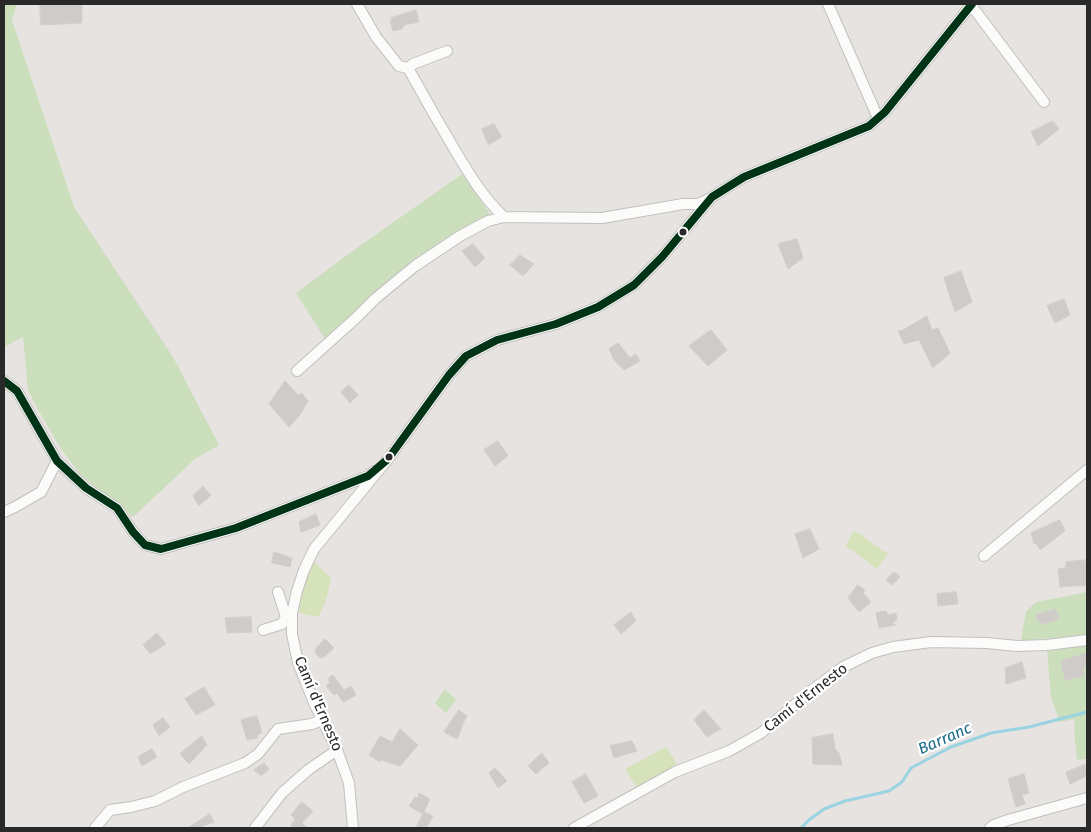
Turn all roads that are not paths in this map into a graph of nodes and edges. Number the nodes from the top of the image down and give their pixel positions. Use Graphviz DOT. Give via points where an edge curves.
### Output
graph roads {
  1 [pos="357,4"];
  2 [pos="828,4"];
  3 [pos="968,6"];
  4 [pos="447,51"];
  5 [pos="408,68"];
  6 [pos="1044,102"];
  7 [pos="878,118"];
  8 [pos="712,197"];
  9 [pos="504,217"];
  10 [pos="297,371"];
  11 [pos="4,381"];
  12 [pos="388,459"];
  13 [pos="57,461"];
  14 [pos="1087,470"];
  15 [pos="4,512"];
  16 [pos="984,556"];
  17 [pos="278,592"];
  18 [pos="286,617"];
  19 [pos="263,630"];
  20 [pos="292,630"];
  21 [pos="1087,640"];
  22 [pos="322,720"];
  23 [pos="337,750"];
  24 [pos="1087,798"];
  25 [pos="95,828"];
  26 [pos="255,828"];
  27 [pos="353,828"];
  28 [pos="574,828"];
  29 [pos="990,828"];
  1 -- 5 [label="street" via="376,37 399,66"];
  2 -- 7 [label="street"];
  3 -- 6 [label="street"];
  3 -- 7 [label="street"];
  4 -- 5 [label="street"];
  5 -- 9 [label="street" via="479,190"];
  7 -- 8 [label="street" via="869,126 744,177"];
  8 -- 9 [label="street" via="698,204 602,218"];
  8 -- 12 [label="street" via="634,285 598,307 556,324 498,340 466,356"];
  9 -- 10 [label="street" via="474,228 415,266"];
  11 -- 13 [label="street" via="17,391"];
  12 -- 13 [label="street" via="368,476 354,482 236,528 161,548 145,545 117,508 86,488"];
  12 -- 20 [label="street, Camí d'Ernesto" via="314,549 297,590"];
  13 -- 15 [label="street" via="41,492"];
  14 -- 16 [label="street"];
  17 -- 18 [label="street"];
  18 -- 19 [label="street" via="282,624"];
  18 -- 20 [label="street"];
  20 -- 22 [label="street, Camí d'Ernesto" via="298,663"];
  21 -- 28 [label="street, Camí d'Ernesto" via="1017,646 931,642 872,653 825,680 762,733 729,751 675,772"];
  22 -- 23 [label="street, Camí d'Ernesto"];
  22 -- 25 [label="street" via="278,729 258,754 245,763 155,801 110,810"];
  23 -- 26 [label="street" via="282,794"];
  23 -- 27 [label="street, Camí d'Ernesto" via="349,783"];
  24 -- 29 [label="street"];
}
